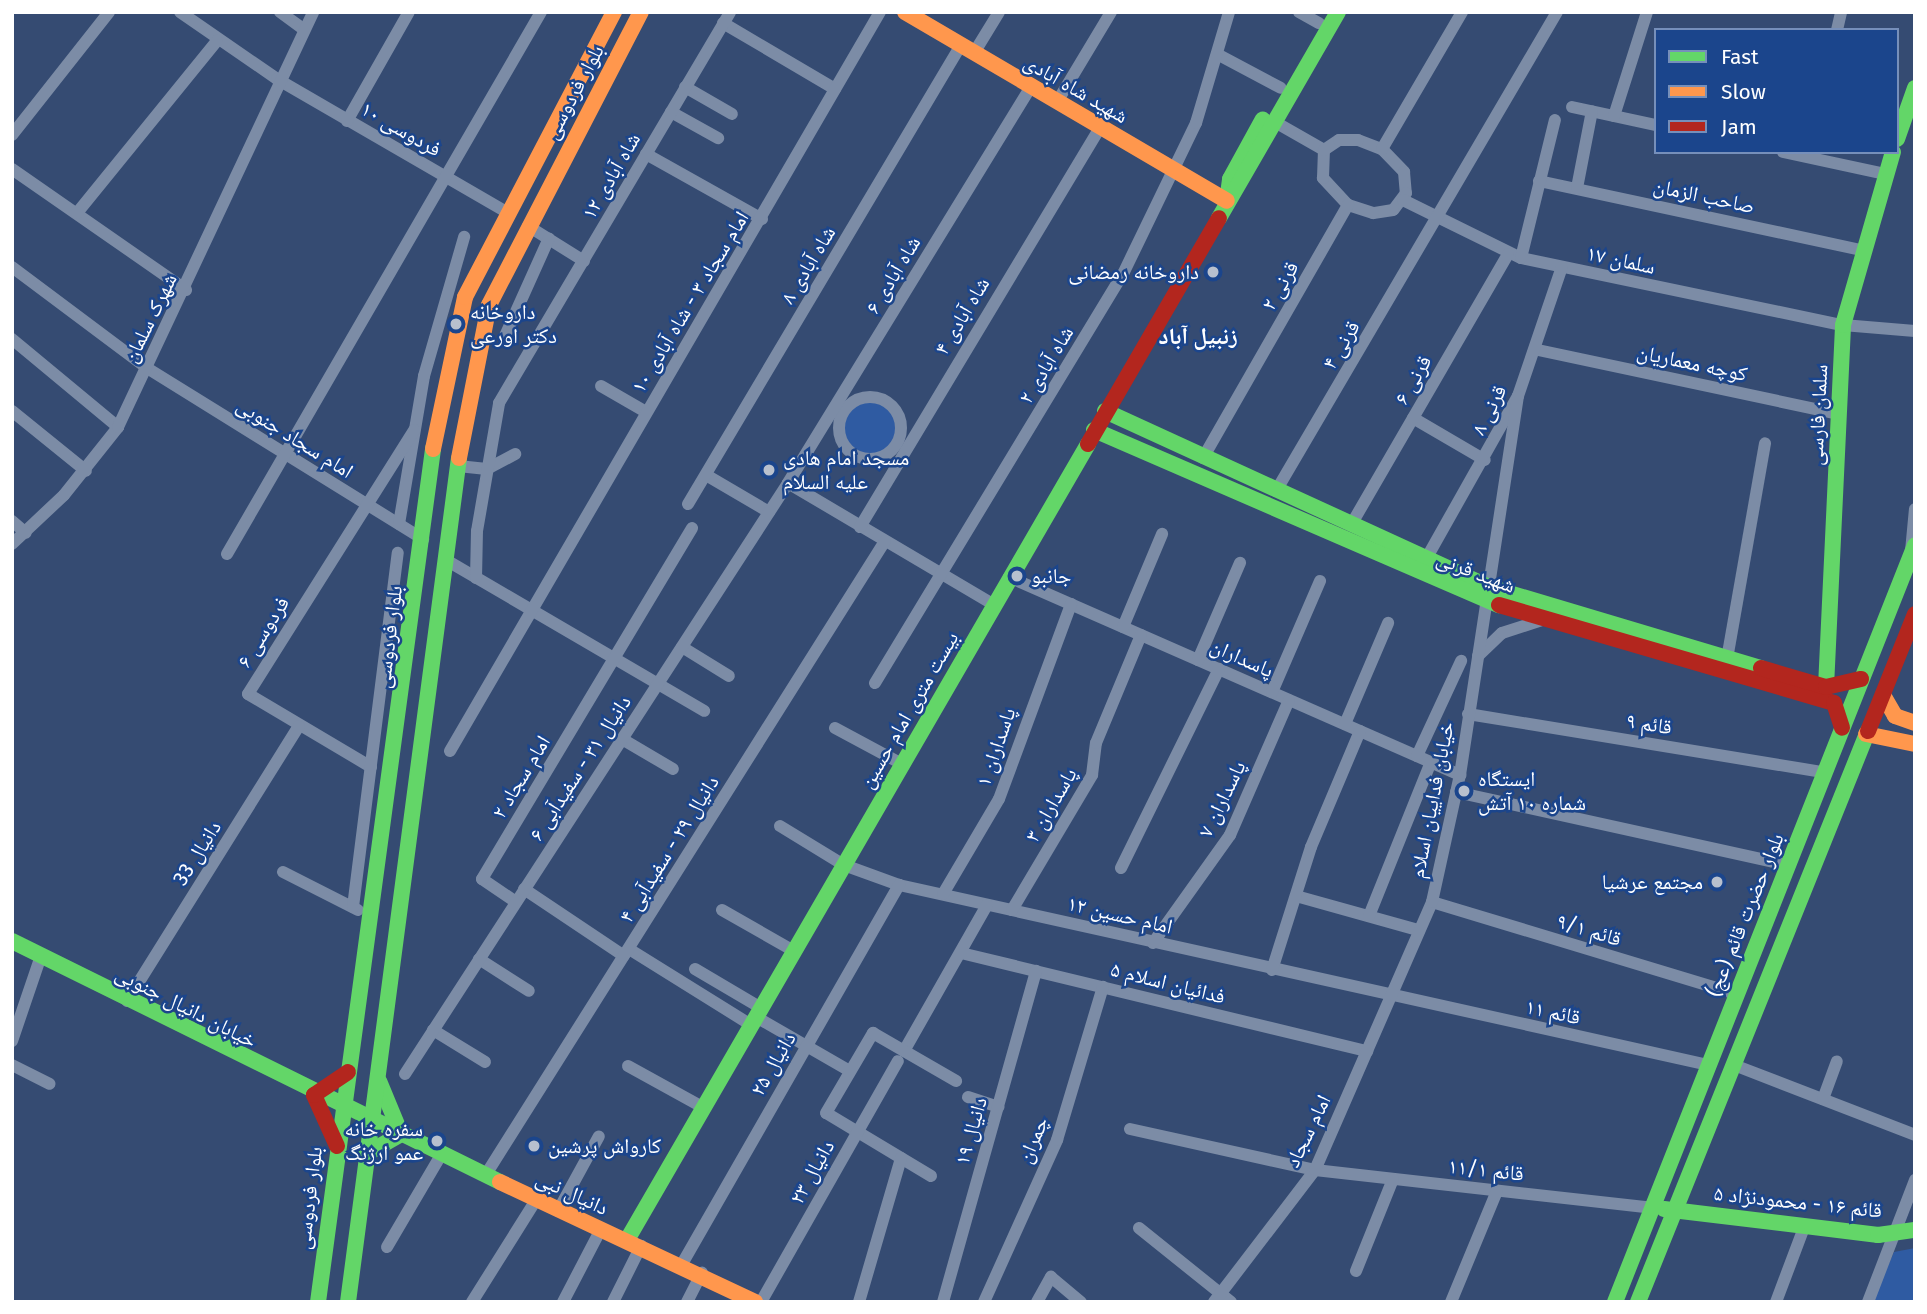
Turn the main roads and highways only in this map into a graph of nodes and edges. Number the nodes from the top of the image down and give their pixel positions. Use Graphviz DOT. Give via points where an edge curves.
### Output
graph roads {
  1 [pos="614,12"];
  2 [pos="640,12"];
  3 [pos="905,12"];
  4 [pos="1338,12"];
  5 [pos="1322,18"];
  6 [pos="1915,88"];
  7 [pos="1899,133"];
  8 [pos="1892,154"];
  9 [pos="1227,201"];
  10 [pos="1105,411"];
  11 [pos="1094,430"];
  12 [pos="1913,550"];
  13 [pos="1488,595"];
  14 [pos="1915,614"];
  15 [pos="1861,679"];
  16 [pos="1833,693"];
  17 [pos="1883,695"];
  18 [pos="1895,716"];
  19 [pos="1915,723"];
  20 [pos="1842,728"];
  21 [pos="1866,734"];
  22 [pos="1886,734"];
  23 [pos="1915,744"];
  24 [pos="12,942"];
  25 [pos="364,972"];
  26 [pos="393,975"];
  27 [pos="348,1072"];
  28 [pos="378,1079"];
  29 [pos="314,1095"];
  30 [pos="342,1108"];
  31 [pos="372,1121"];
  32 [pos="401,1134"];
  33 [pos="337,1146"];
  34 [pos="366,1154"];
  35 [pos="1654,1208"];
  36 [pos="1676,1209"];
  37 [pos="1915,1230"];
  38 [pos="634,1243"];
  39 [pos="318,1302"];
  40 [pos="348,1302"];
  41 [pos="755,1302"];
  42 [pos="1615,1302"];
  43 [pos="1639,1302"];
  1 -- 25 [label="main road, بلوار فردوسی" via="506,212 461,311 441,392"];
  2 -- 26 [label="main road, بلوار فردوسی" via="489,305 458,466"];
  3 -- 9 [label="main road, شهید شاه آبادی"];
  4 -- 9 [label="main road, بیست متری امام حسین" via="1242,188"];
  5 -- 9 [label="main road, بیست متری امام حسین" via="1230,179"];
  6 -- 7 [label="main road"];
  8 -- 16 [label="main road, سلمان فارسی" via="1860,250 1843,325"];
  9 -- 10 [label="main road, بیست متری امام حسین"];
  10 -- 11 [label="main road, بیست متری امام حسین"];
  10 -- 13 [label="main road, شهید قرنی" via="1426,559"];
  11 -- 13 [label="main road, شهید قرنی"];
  11 -- 38 [label="main road, بیست متری امام حسین" via="704,1108"];
  12 -- 15 [label="main road, بلوار حضرت قائم (عج)"];
  13 -- 16 [label="main road, شهید قرنی" via="1727,659"];
  13 -- 16 [label="main road, شهید قرنی" via="1550,621"];
  14 -- 17 [label="main road"];
  15 -- 16 [label="main road"];
  15 -- 20 [label="main road, بلوار حضرت قائم (عج)"];
  16 -- 20 [label="main road"];
  17 -- 18 [label="main road"];
  17 -- 21 [label="main road"];
  18 -- 19 [label="main road"];
  18 -- 22 [label="main road" via="1883,718"];
  20 -- 35 [label="main road, بلوار حضرت قائم (عج)"];
  21 -- 22 [label="main road"];
  21 -- 36 [label="main road"];
  22 -- 23 [label="main road"];
  24 -- 29 [label="main road, خیابان دانیال جنوبی"];
  25 -- 26 [label="main road"];
  25 -- 27 [label="main road, بلوار فردوسی"];
  26 -- 28 [label="main road, بلوار فردوسی"];
  27 -- 29 [label="main road"];
  27 -- 30 [label="main road, بلوار فردوسی"];
  28 -- 31 [label="main road, بلوار فردوسی"];
  28 -- 32 [label="main road"];
  29 -- 30 [label="main road, خیابان دانیال جنوبی"];
  29 -- 33 [label="main road"];
  30 -- 31 [label="main road, خیابان دانیال جنوبی"];
  30 -- 33 [label="main road, بلوار فردوسی"];
  31 -- 32 [label="main road, دانیال نبی"];
  31 -- 34 [label="main road, بلوار فردوسی"];
  32 -- 34 [label="main road"];
  32 -- 38 [label="main road, دانیال نبی"];
  33 -- 39 [label="main road, بلوار فردوسی"];
  34 -- 40 [label="main road, بلوار فردوسی"];
  35 -- 36 [label="main road, قائم ۱۶ - محمودنژاد ۵"];
  35 -- 42 [label="main road, بلوار حضرت قائم (عج)"];
  36 -- 37 [label="main road, قائم ۱۶ - محمودنژاد ۵" via="1896,1233"];
  36 -- 43 [label="main road"];
  38 -- 41 [label="main road, دانیال نبی"];
}
